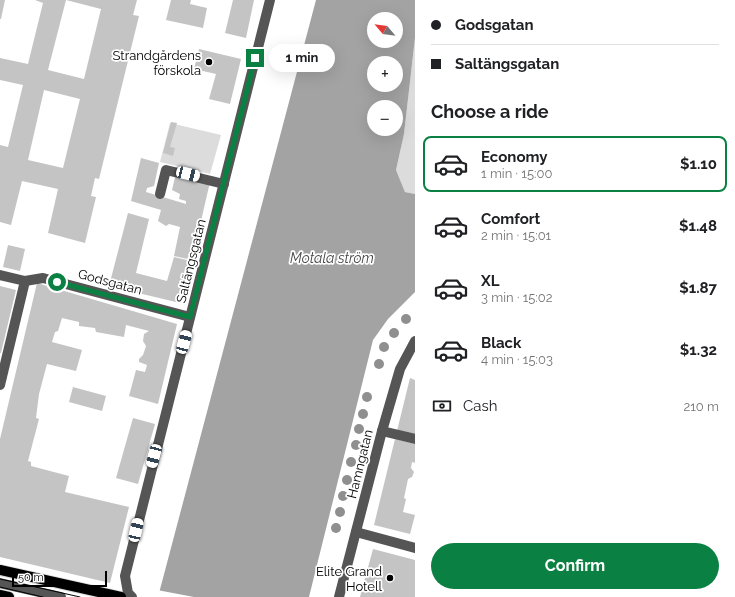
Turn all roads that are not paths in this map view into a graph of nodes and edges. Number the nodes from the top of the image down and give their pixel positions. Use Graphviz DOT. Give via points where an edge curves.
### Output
graph roads {
  1 [pos="270,0"];
  2 [pos="224,184"];
  3 [pos="160,194"];
  4 [pos="0,275"];
  5 [pos="25,281"];
  6 [pos="190,317"];
  7 [pos="415,341"];
  8 [pos="0,385"];
  9 [pos="382,431"];
  10 [pos="415,439"];
  11 [pos="356,532"];
  12 [pos="415,548"];
  13 [pos="0,570"];
  14 [pos="0,583"];
  15 [pos="0,595"];
  16 [pos="9,597"];
  17 [pos="62,597"];
  18 [pos="121,597"];
  19 [pos="132,597"];
  20 [pos="339,597"];
  1 -- 2 [label="street, Saltängsgatan"];
  2 -- 3 [label="street" via="166,170"];
  2 -- 6 [label="street, Saltängsgatan"];
  4 -- 5 [label="street, Godsgatan"];
  5 -- 6 [label="street, Godsgatan" via="43,278"];
  5 -- 8 [label="street"];
  6 -- 19 [label="street, Saltängsgatan" via="146,484 125,576 128,593"];
  7 -- 9 [label="street, Hamngatan" via="400,369"];
  9 -- 10 [label="street"];
  9 -- 11 [label="street, Hamngatan"];
  11 -- 12 [label="street"];
  11 -- 20 [label="street, Hamngatan"];
  13 -- 18 [label="main road"];
  14 -- 17 [label="street"];
  15 -- 16 [label="main road"];
}
